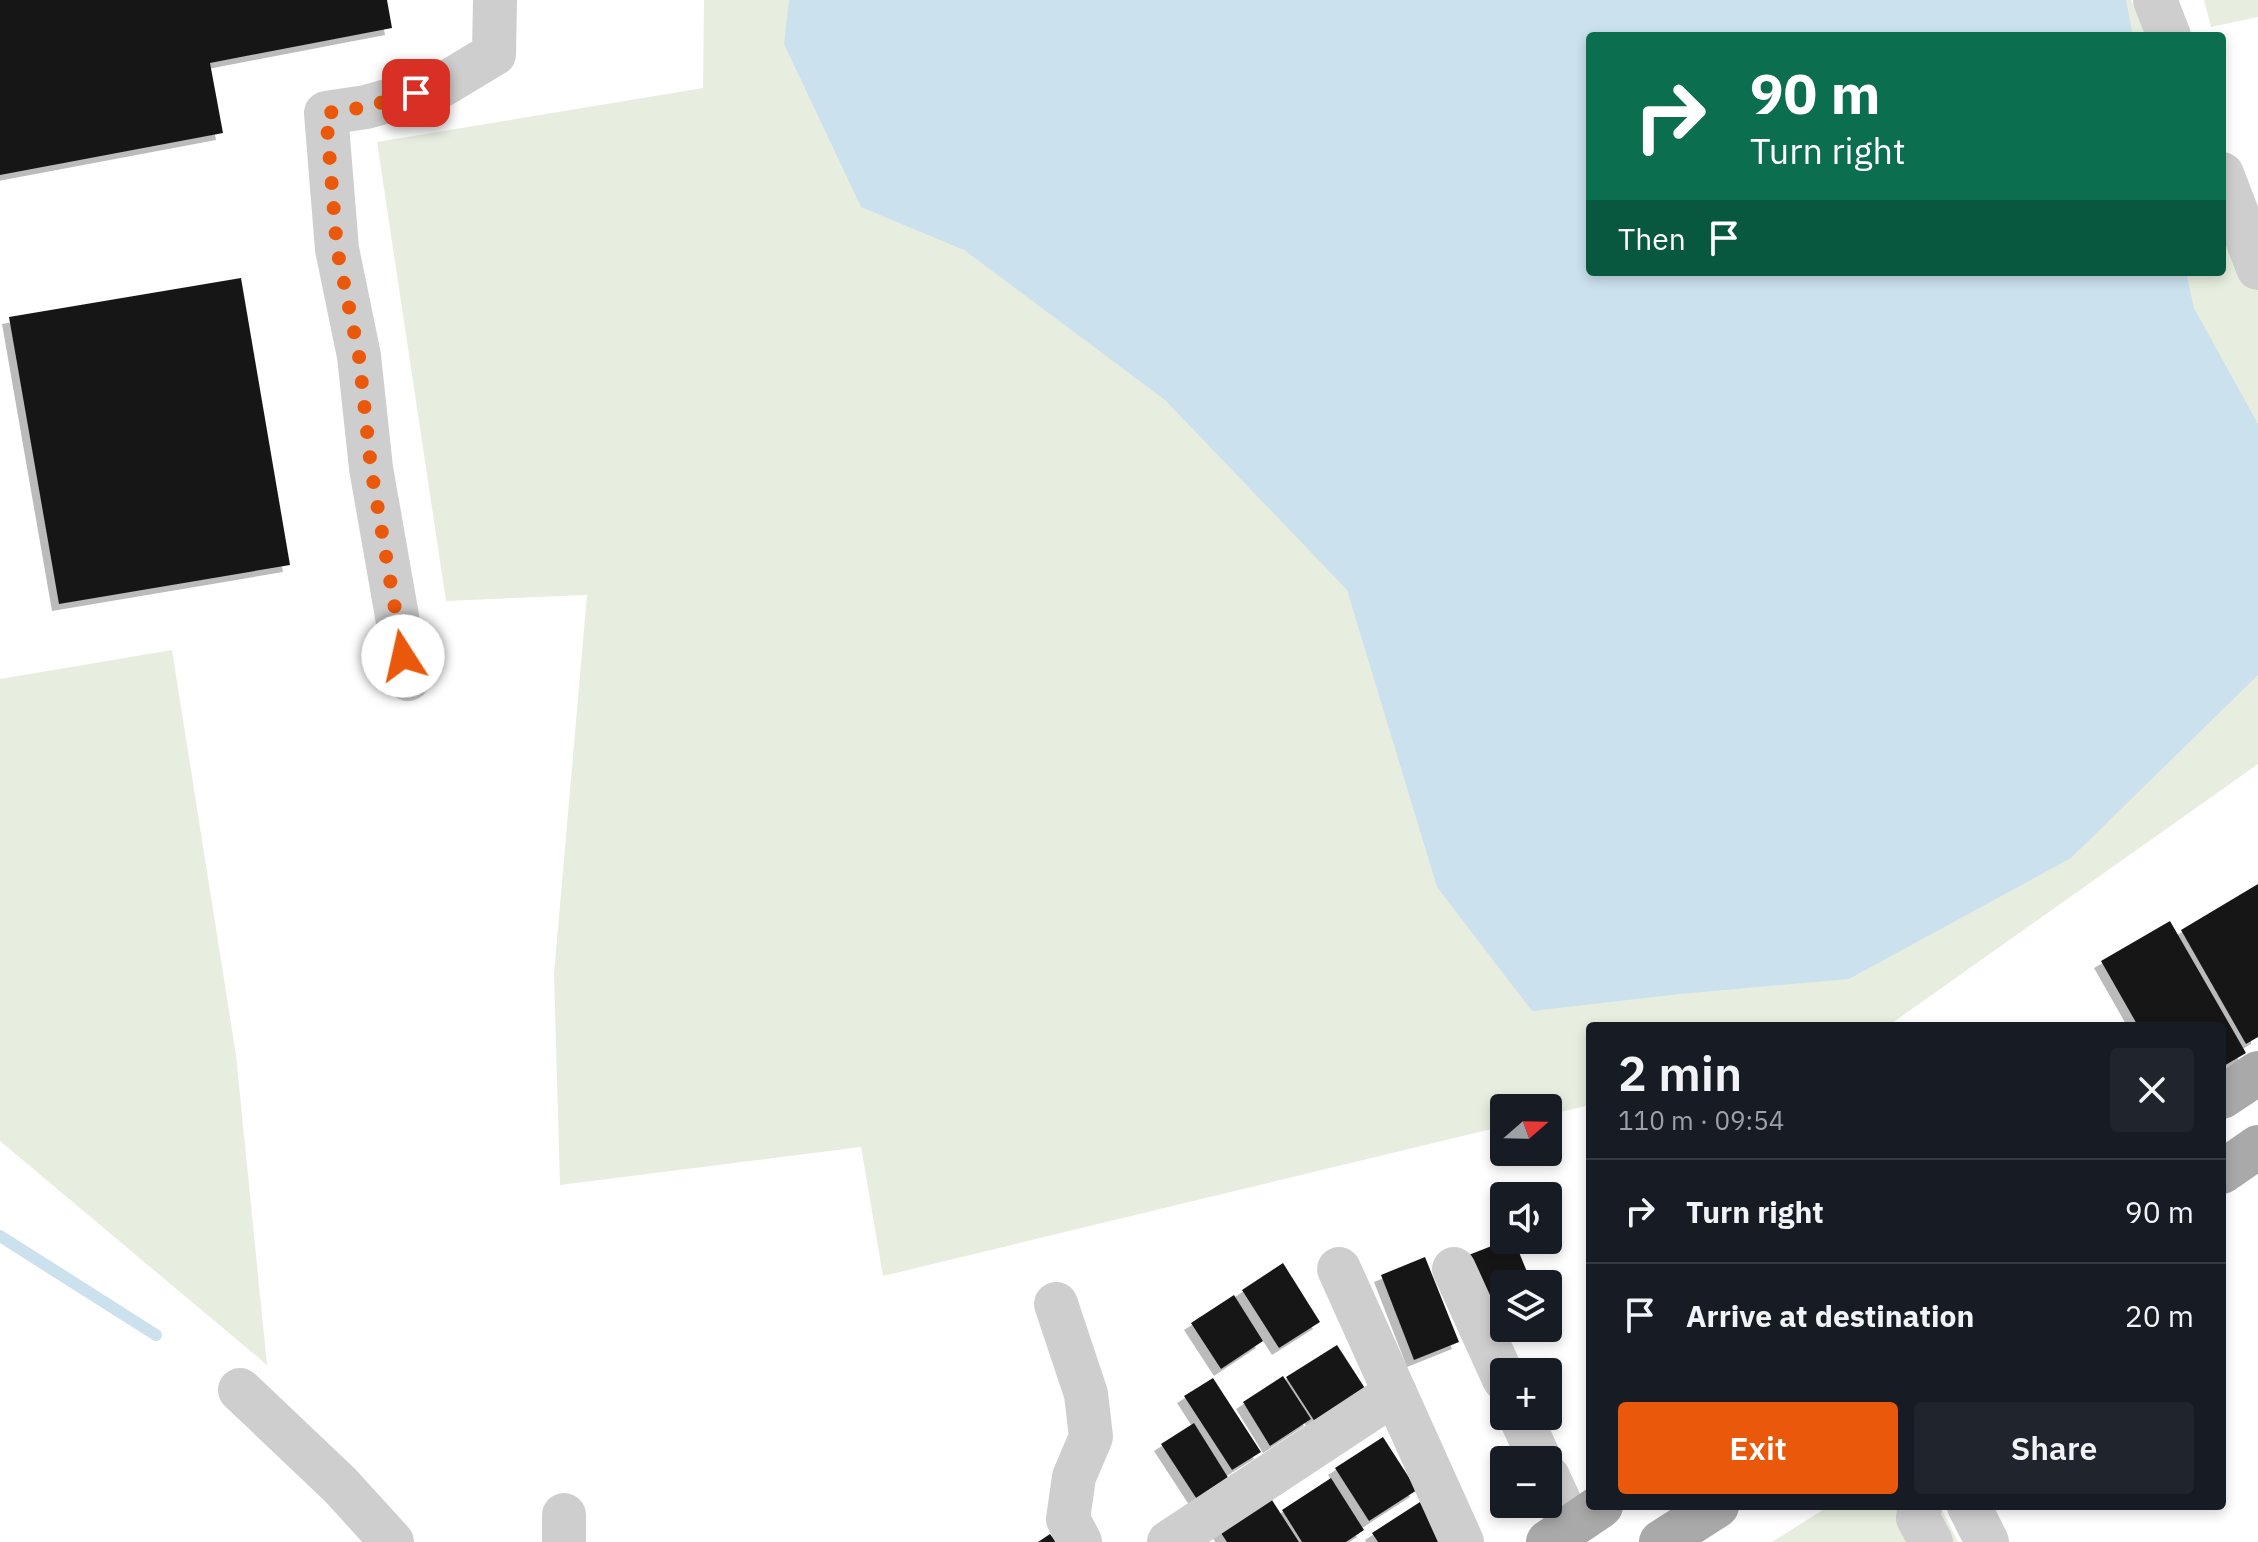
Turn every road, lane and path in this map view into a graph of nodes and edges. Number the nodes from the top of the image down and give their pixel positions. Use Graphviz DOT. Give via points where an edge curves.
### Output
graph roads {
  1 [pos="495,0"];
  2 [pos="2155,0"];
  3 [pos="2167,32"];
  4 [pos="2226,184"];
  5 [pos="2258,268"];
  6 [pos="408,679"];
  7 [pos="2258,1073"];
  8 [pos="2226,1094"];
  9 [pos="2258,1147"];
  10 [pos="2226,1169"];
  11 [pos="1339,1269"];
  12 [pos="1454,1269"];
  13 [pos="1056,1304"];
  14 [pos="1494,1358"];
  15 [pos="240,1390"];
  16 [pos="1395,1393"];
  17 [pos="1562,1504"];
  18 [pos="1711,1510"];
  19 [pos="1971,1510"];
  20 [pos="1573,1525"];
  21 [pos="392,1542"];
  22 [pos="1080,1542"];
  23 [pos="1169,1542"];
  24 [pos="1462,1542"];
  25 [pos="1661,1542"];
  26 [pos="1987,1542"];
  1 -- 6 [label="street" via="494,54 441,86 326,113 337,249 359,356 371,468"];
  2 -- 3 [label="street"];
  4 -- 5 [label="street"];
  7 -- 8 [label="main road"];
  9 -- 10 [label="main road"];
  11 -- 16 [label="street"];
  12 -- 14 [label="street"];
  13 -- 22 [label="street" via="1086,1394 1091,1437 1074,1477 1068,1519"];
  15 -- 21 [label="street"];
  16 -- 23 [label="street"];
  16 -- 24 [label="street"];
  17 -- 20 [label="street"];
  18 -- 25 [label="main road"];
  19 -- 26 [label="street"];
}
